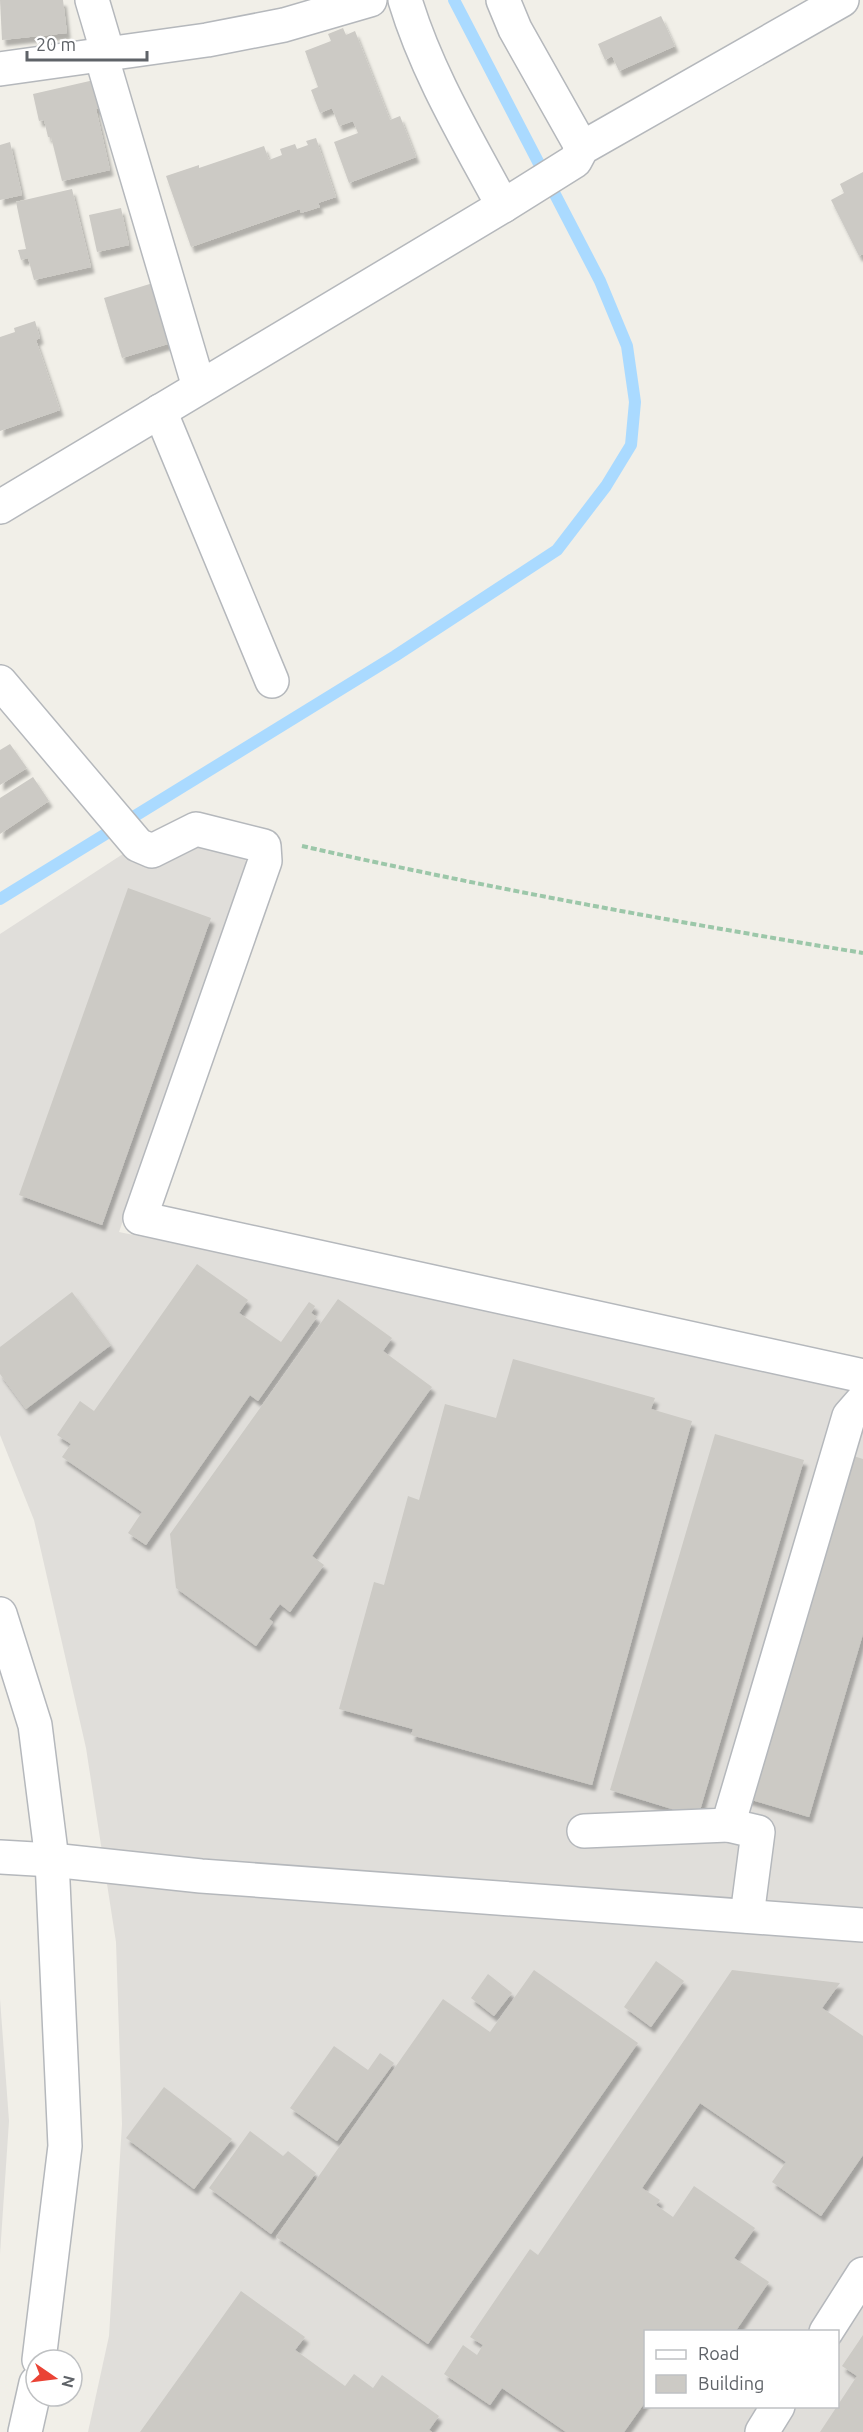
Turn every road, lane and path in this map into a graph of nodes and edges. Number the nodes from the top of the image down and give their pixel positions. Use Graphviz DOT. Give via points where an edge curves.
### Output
graph roads {
  1 [pos="92,0"];
  2 [pos="370,0"];
  3 [pos="405,0"];
  4 [pos="502,0"];
  5 [pos="842,0"];
  6 [pos="105,55"];
  7 [pos="0,69"];
  8 [pos="579,155"];
  9 [pos="503,206"];
  10 [pos="199,387"];
  11 [pos="160,411"];
  12 [pos="0,507"];
  13 [pos="272,681"];
  14 [pos="0,682"];
  15 [pos="264,846"];
  16 [pos="863,953"];
  17 [pos="863,1376"];
  18 [pos="863,1400"];
  19 [pos="0,1614"];
  20 [pos="728,1825"];
  21 [pos="584,1831"];
  22 [pos="0,1857"];
  23 [pos="52,1860"];
  24 [pos="747,1916"];
  25 [pos="863,1925"];
  26 [pos="863,2274"];
  27 [pos="827,2330"];
  28 [pos="40,2348"];
  29 [pos="30,2408"];
  30 [pos="777,2408"];
  31 [pos="25,2432"];
  32 [pos="762,2432"];
  1 -- 6 [label="street"];
  2 -- 6 [label="street" via="284,25"];
  3 -- 9 [label="street" via="416,37"];
  4 -- 8 [label="street"];
  5 -- 8 [label="street"];
  6 -- 7 [label="street"];
  6 -- 10 [label="street"];
  8 -- 9 [label="street"];
  9 -- 10 [label="street"];
  10 -- 11 [label="street"];
  11 -- 12 [label="street"];
  11 -- 13 [label="street"];
  14 -- 15 [label="street" via="138,846 152,851 196,829"];
  15 -- 16 [label="path" via="281,841 657,919"];
  15 -- 17 [label="street" via="265,861 140,1218"];
  18 -- 20 [label="street" via="849,1416"];
  19 -- 23 [label="street" via="35,1725"];
  20 -- 21 [label="street"];
  20 -- 24 [label="street" via="758,1832"];
  22 -- 23 [label="street"];
  23 -- 24 [label="street" via="201,1876"];
  23 -- 28 [label="street" via="65,2146"];
  24 -- 25 [label="street"];
  26 -- 27 [label="street"];
  29 -- 31 [label="street"];
  30 -- 32 [label="street"];
}
